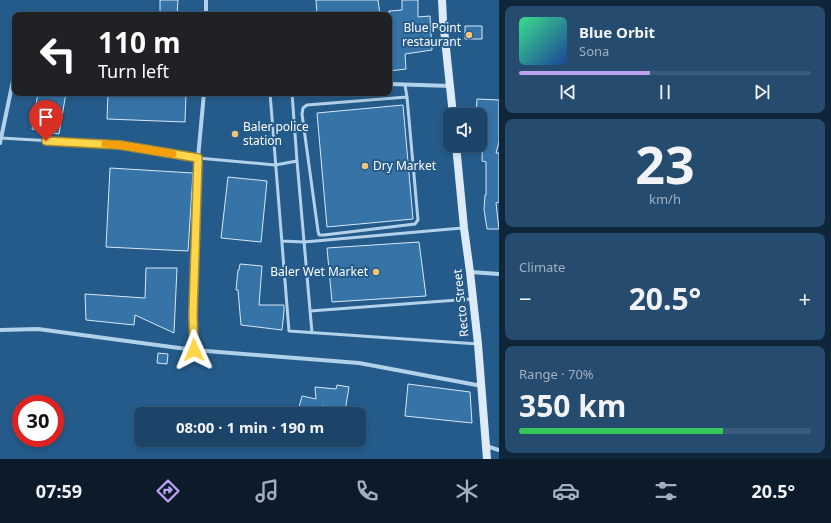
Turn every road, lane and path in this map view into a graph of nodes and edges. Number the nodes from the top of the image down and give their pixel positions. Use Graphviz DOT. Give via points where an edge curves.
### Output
graph roads {
  1 [pos="206,0"];
  2 [pos="442,0"];
  3 [pos="206,12"];
  4 [pos="392,84"];
  5 [pos="12,85"];
  6 [pos="405,85"];
  7 [pos="450,86"];
  8 [pos="204,96"];
  9 [pos="270,96"];
  10 [pos="292,96"];
  11 [pos="407,97"];
  12 [pos="452,108"];
  13 [pos="1,138"];
  14 [pos="0,143"];
  15 [pos="457,152"];
  16 [pos="198,158"];
  17 [pos="297,161"];
  18 [pos="275,165"];
  19 [pos="464,228"];
  20 [pos="282,241"];
  21 [pos="304,242"];
  22 [pos="470,272"];
  23 [pos="499,274"];
  24 [pos="473,299"];
  25 [pos="310,311"];
  26 [pos="0,330"];
  27 [pos="312,333"];
  28 [pos="478,344"];
  29 [pos="194,350"];
  30 [pos="482,386"];
  31 [pos="486,446"];
  32 [pos="499,450"];
  33 [pos="487,459"];
  1 -- 3 [label="street"];
  2 -- 7 [label="street"];
  4 -- 6 [label="street"];
  5 -- 13 [label="street"];
  6 -- 7 [label="street"];
  6 -- 11 [label="lane"];
  7 -- 12 [label="street"];
  8 -- 16 [label="street"];
  9 -- 18 [label="lane"];
  10 -- 17 [label="lane"];
  11 -- 11 [label="lane" via="418,220 416,224 319,235 303,108 307,105"];
  13 -- 14 [label="street"];
  13 -- 16 [label="lane" via="120,145"];
  15 -- 19 [label="street, Recto Street"];
  16 -- 18 [label="lane"];
  16 -- 29 [label="street"];
  17 -- 18 [label="lane"];
  17 -- 21 [label="lane"];
  18 -- 20 [label="lane"];
  19 -- 21 [label="lane"];
  19 -- 22 [label="street, Recto Street"];
  20 -- 21 [label="lane"];
  20 -- 27 [label="lane" via="289,331"];
  21 -- 25 [label="lane"];
  22 -- 23 [label="street"];
  22 -- 24 [label="street, Recto Street"];
  24 -- 25 [label="lane"];
  24 -- 28 [label="street, Recto Street"];
  25 -- 27 [label="lane"];
  26 -- 29 [label="street" via="38,330 97,336"];
  27 -- 28 [label="lane"];
  28 -- 30 [label="street, Recto Street"];
  29 -- 30 [label="street" via="359,363"];
  30 -- 31 [label="street, Recto Street"];
  31 -- 32 [label="street"];
  31 -- 33 [label="street, Recto Street"];
}
